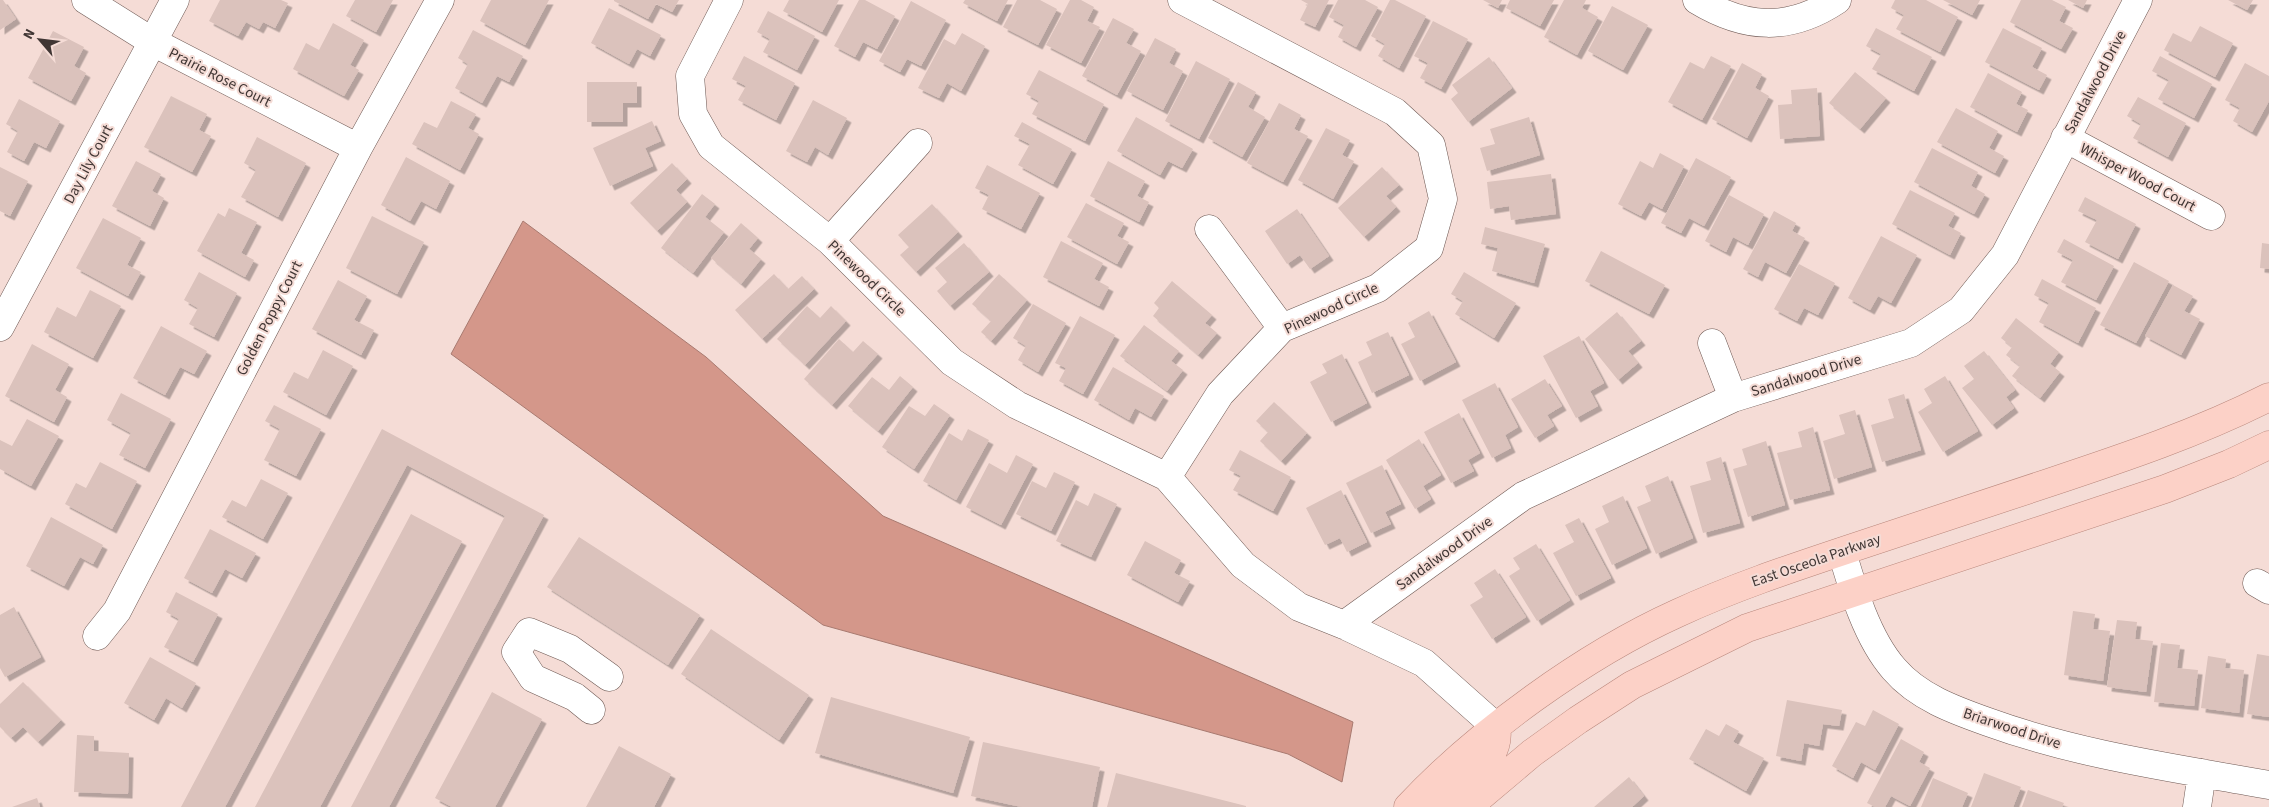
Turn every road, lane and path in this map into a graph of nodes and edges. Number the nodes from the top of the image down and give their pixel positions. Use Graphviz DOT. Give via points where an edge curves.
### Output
graph roads {
  1 [pos="86,0"];
  2 [pos="175,0"];
  3 [pos="440,0"];
  4 [pos="729,0"];
  5 [pos="1182,0"];
  6 [pos="1696,0"];
  7 [pos="1836,0"];
  8 [pos="2138,0"];
  9 [pos="153,42"];
  10 [pos="2065,138"];
  11 [pos="918,143"];
  12 [pos="358,148"];
  13 [pos="2211,216"];
  14 [pos="1209,228"];
  15 [pos="830,241"];
  16 [pos="0,327"];
  17 [pos="1282,328"];
  18 [pos="1712,343"];
  19 [pos="2269,397"];
  20 [pos="1733,398"];
  21 [pos="2269,446"];
  22 [pos="1167,477"];
  23 [pos="1842,552"];
  24 [pos="1854,592"];
  25 [pos="1344,625"];
  26 [pos="97,636"];
  27 [pos="609,677"];
  28 [pos="591,710"];
  29 [pos="1496,727"];
  30 [pos="2202,773"];
  31 [pos="2269,785"];
  32 [pos="1408,807"];
  33 [pos="1441,807"];
  34 [pos="1468,807"];
  35 [pos="2197,807"];
  1 -- 9 [label="street, Prairie Rose Court"];
  2 -- 9 [label="street, Day Lily Court"];
  3 -- 12 [label="street, Golden Poppy Court"];
  4 -- 15 [label="street, Pinewood Circle" via="690,76 694,114 711,146"];
  5 -- 17 [label="street, Pinewood Circle" via="1395,112 1431,145 1443,199 1429,248 1378,288"];
  6 -- 7 [label="street" via="1728,15 1767,24 1804,18"];
  8 -- 10 [label="street, Sandalwood Drive"];
  9 -- 12 [label="street, Prairie Rose Court"];
  9 -- 16 [label="street, Day Lily Court"];
  10 -- 13 [label="street, Whisper Wood Court"];
  10 -- 20 [label="street, Sandalwood Drive" via="2005,255 1961,310 1911,343"];
  11 -- 15 [label="street"];
  12 -- 26 [label="street, Golden Poppy Court" via="117,611"];
  14 -- 17 [label="street"];
  15 -- 22 [label="street, Pinewood Circle" via="952,362 1017,405"];
  17 -- 22 [label="street, Pinewood Circle" via="1220,394"];
  18 -- 20 [label="street"];
  19 -- 23 [label="main road, East Osceola Parkway" via="2224,420 2156,447"];
  20 -- 25 [label="street, Sandalwood Drive" via="1523,496"];
  21 -- 24 [label="main road" via="2165,489"];
  22 -- 25 [label="street, Pinewood Circle" via="1243,565 1299,606"];
  23 -- 24 [label="street, Briarwood Drive"];
  23 -- 29 [label="main road, East Osceola Parkway" via="1748,583 1676,613 1606,651"];
  24 -- 30 [label="street, Briarwood Drive" via="1871,631 1893,668 1930,698 2010,730 2076,749"];
  24 -- 34 [label="main road" via="1747,628 1632,685 1532,753"];
  25 -- 29 [label="street, Pinewood Circle" via="1424,663"];
  27 -- 28 [label="street" via="570,649 529,632 516,652 533,678 575,697"];
  29 -- 32 [label="main road, East Osceola Parkway"];
  29 -- 33 [label="main road" via="1499,737 1496,748 1485,765"];
  30 -- 31 [label="street, Briarwood Drive"];
  30 -- 35 [label="street"];
}
